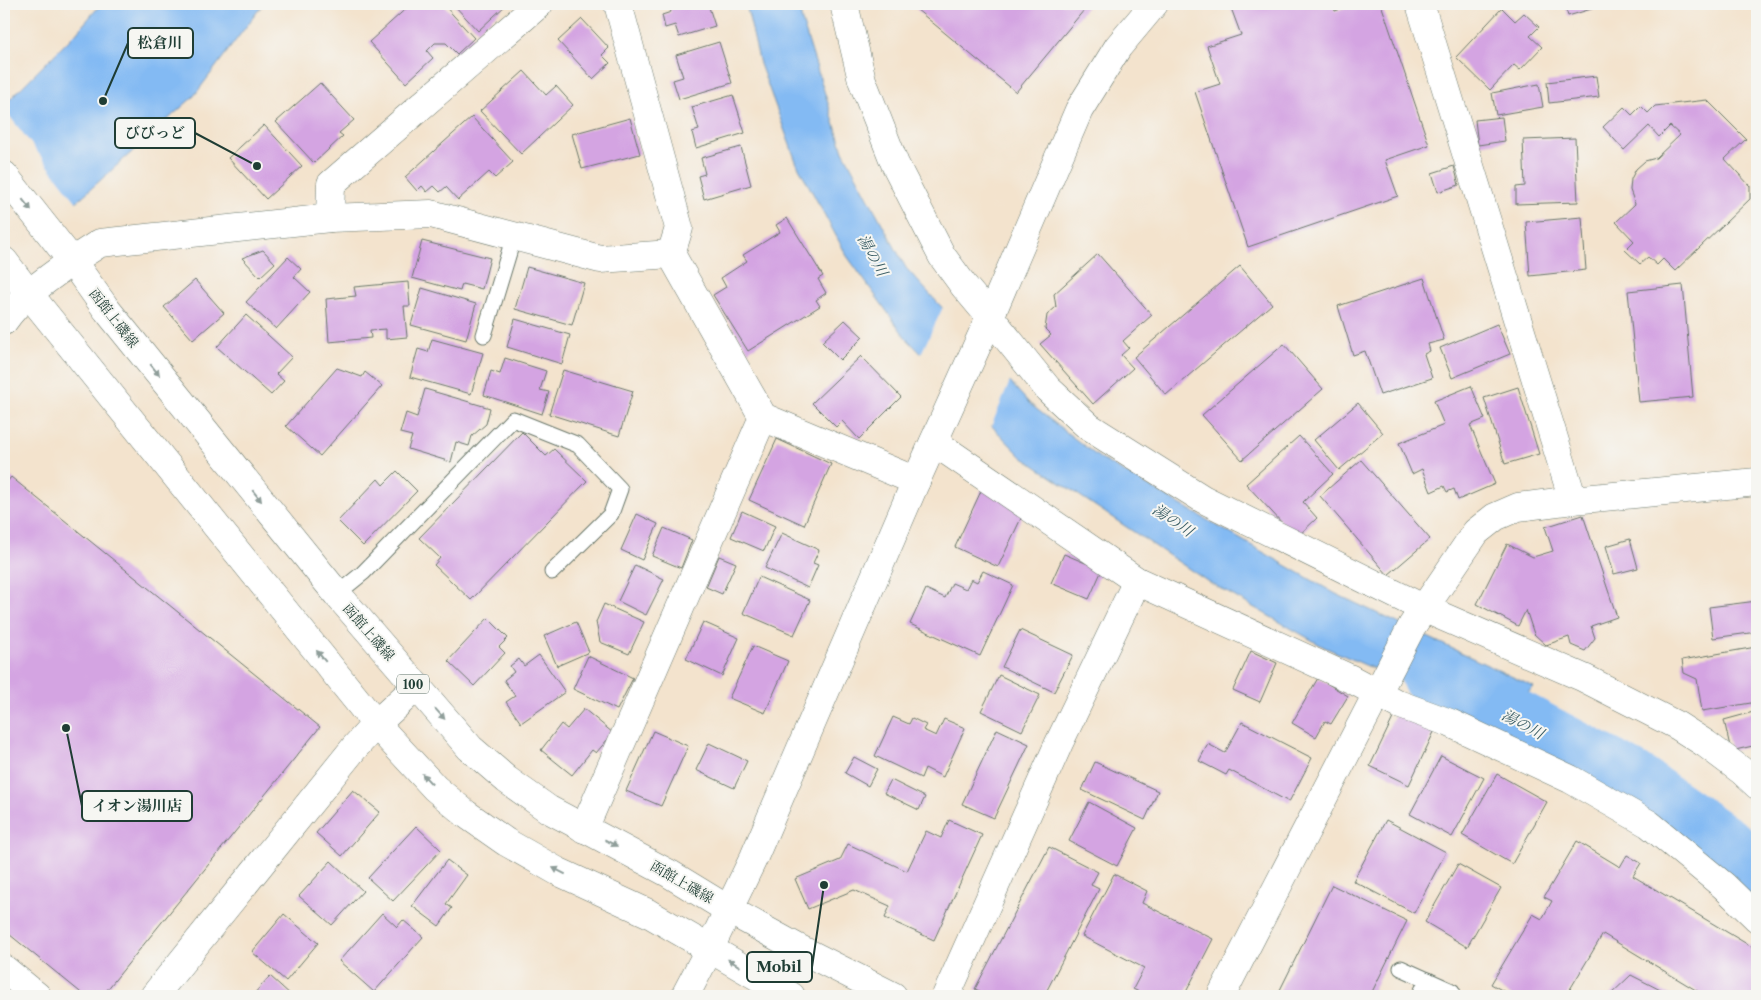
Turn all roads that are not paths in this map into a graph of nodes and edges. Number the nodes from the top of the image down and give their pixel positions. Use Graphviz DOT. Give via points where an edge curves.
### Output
graph roads {
  1 [pos="539,4"];
  2 [pos="618,4"];
  3 [pos="844,4"];
  4 [pos="1154,4"];
  5 [pos="1420,4"];
  6 [pos="4,175"];
  7 [pos="330,218"];
  8 [pos="514,236"];
  9 [pos="671,254"];
  10 [pos="72,261"];
  11 [pos="6,264"];
  12 [pos="28,294"];
  13 [pos="4,321"];
  14 [pos="986,326"];
  15 [pos="484,335"];
  16 [pos="763,417"];
  17 [pos="939,430"];
  18 [pos="916,481"];
  19 [pos="1757,482"];
  20 [pos="1573,500"];
  21 [pos="552,572"];
  22 [pos="1137,581"];
  23 [pos="337,594"];
  24 [pos="1418,617"];
  25 [pos="416,687"];
  26 [pos="1380,690"];
  27 [pos="376,724"];
  28 [pos="1757,785"];
  29 [pos="584,829"];
  30 [pos="729,910"];
  31 [pos="1757,918"];
  32 [pos="710,948"];
  33 [pos="1401,968"];
  34 [pos="4,969"];
  35 [pos="1428,980"];
  36 [pos="37,996"];
  37 [pos="154,996"];
  38 [pos="684,996"];
  39 [pos="792,996"];
  40 [pos="893,996"];
  41 [pos="946,996"];
  42 [pos="1221,996"];
  43 [pos="1419,996"];
  44 [pos="1454,996"];
  1 -- 7 [label="street" via="331,184"];
  2 -- 9 [label="street" via="679,228"];
  3 -- 14 [label="street" via="862,80 895,164 942,256 964,286"];
  4 -- 14 [label="street" via="1118,47 1078,110"];
  5 -- 20 [label="street"];
  6 -- 10 [label="street, 函館上磯線 / 100, one-way"];
  7 -- 8 [label="street" via="431,214"];
  7 -- 10 [label="street" via="100,243"];
  8 -- 9 [label="street" via="600,259"];
  8 -- 15 [label="lane"];
  9 -- 16 [label="street"];
  10 -- 12 [label="street"];
  10 -- 23 [label="street, 函館上磯線 / 100, one-way" via="107,310"];
  11 -- 12 [label="street"];
  12 -- 13 [label="street"];
  27 -- 12 [label="street, one-way"];
  14 -- 17 [label="street"];
  14 -- 24 [label="street" via="1048,389 1098,432 1203,499"];
  16 -- 18 [label="street"];
  16 -- 29 [label="street"];
  17 -- 18 [label="street"];
  17 -- 22 [label="street"];
  18 -- 30 [label="street"];
  19 -- 20 [label="street"];
  20 -- 24 [label="street" via="1518,507 1495,517 1476,532"];
  21 -- 23 [label="lane" via="611,514 620,489 578,446 513,419 363,573"];
  22 -- 26 [label="street"];
  22 -- 41 [label="street" via="1059,743"];
  23 -- 25 [label="street, 函館上磯線 / 100"];
  24 -- 26 [label="street"];
  24 -- 28 [label="street" via="1584,678 1678,726 1742,770"];
  25 -- 27 [label="street"];
  25 -- 29 [label="street, 函館上磯線 / 100, one-way" via="470,748 507,780"];
  26 -- 31 [label="street" via="1398,704 1450,723 1570,779 1649,824"];
  26 -- 42 [label="street"];
  32 -- 27 [label="street, one-way" via="506,842 435,788"];
  27 -- 37 [label="street"];
  29 -- 30 [label="street, 函館上磯線 / 100, one-way" via="670,874"];
  30 -- 32 [label="street"];
  30 -- 40 [label="street, 函館上磯線 / 100"];
  32 -- 38 [label="street"];
  39 -- 32 [label="street, one-way"];
  33 -- 35 [label="lane"];
  34 -- 36 [label="street"];
  35 -- 43 [label="lane"];
  35 -- 44 [label="lane" via="1452,991"];
}
